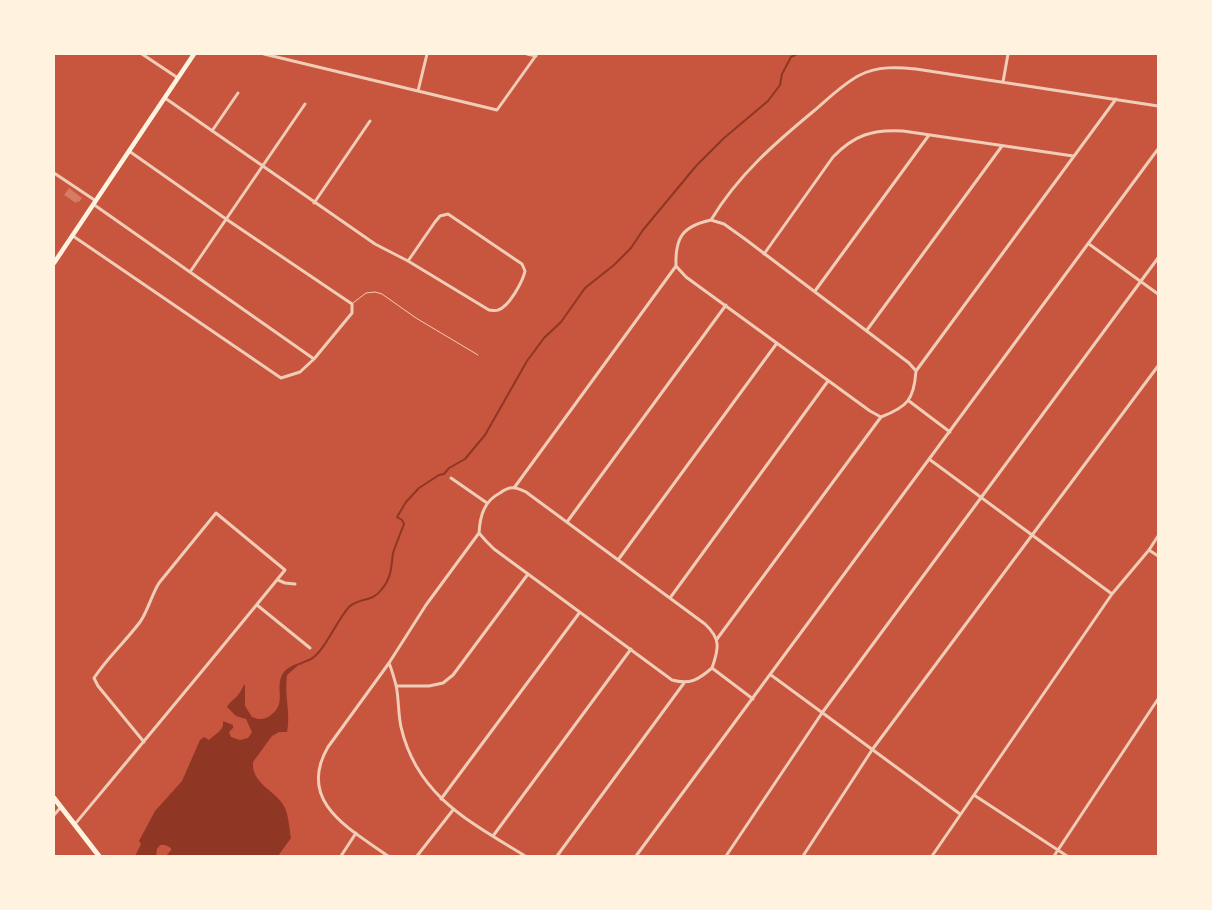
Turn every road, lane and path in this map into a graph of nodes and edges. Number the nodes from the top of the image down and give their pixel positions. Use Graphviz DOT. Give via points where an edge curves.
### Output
graph roads {
  1 [pos="142,54"];
  2 [pos="194,54"];
  3 [pos="264,54"];
  4 [pos="427,54"];
  5 [pos="527,54"];
  6 [pos="1008,54"];
  7 [pos="537,55"];
  8 [pos="178,78"];
  9 [pos="1003,82"];
  10 [pos="418,91"];
  11 [pos="238,93"];
  12 [pos="165,98"];
  13 [pos="1116,99"];
  14 [pos="305,104"];
  15 [pos="1158,106"];
  16 [pos="370,121"];
  17 [pos="212,131"];
  18 [pos="929,135"];
  19 [pos="1002,146"];
  20 [pos="1158,149"];
  21 [pos="129,151"];
  22 [pos="1074,156"];
  23 [pos="263,167"];
  24 [pos="54,173"];
  25 [pos="94,202"];
  26 [pos="314,203"];
  27 [pos="226,219"];
  28 [pos="711,220"];
  29 [pos="73,236"];
  30 [pos="1089,244"];
  31 [pos="764,254"];
  32 [pos="1158,258"];
  33 [pos="54,260"];
  34 [pos="408,261"];
  35 [pos="676,266"];
  36 [pos="190,272"];
  37 [pos="1141,282"];
  38 [pos="815,292"];
  39 [pos="1158,294"];
  40 [pos="352,304"];
  41 [pos="726,305"];
  42 [pos="866,330"];
  43 [pos="777,343"];
  44 [pos="478,355"];
  45 [pos="314,359"];
  46 [pos="1158,366"];
  47 [pos="916,371"];
  48 [pos="828,381"];
  49 [pos="909,401"];
  50 [pos="881,417"];
  51 [pos="950,432"];
  52 [pos="930,459"];
  53 [pos="451,478"];
  54 [pos="514,488"];
  55 [pos="981,497"];
  56 [pos="487,503"];
  57 [pos="567,522"];
  58 [pos="479,532"];
  59 [pos="1032,535"];
  60 [pos="1158,536"];
  61 [pos="1149,550"];
  62 [pos="1158,556"];
  63 [pos="618,560"];
  64 [pos="528,574"];
  65 [pos="278,580"];
  66 [pos="295,584"];
  67 [pos="1112,594"];
  68 [pos="670,598"];
  69 [pos="257,605"];
  70 [pos="580,612"];
  71 [pos="717,639"];
  72 [pos="310,648"];
  73 [pos="631,649"];
  74 [pos="389,663"];
  75 [pos="712,668"];
  76 [pos="771,675"];
  77 [pos="684,683"];
  78 [pos="396,686"];
  79 [pos="753,699"];
  80 [pos="1158,699"];
  81 [pos="822,713"];
  82 [pos="144,742"];
  83 [pos="872,750"];
  84 [pos="974,795"];
  85 [pos="54,798"];
  86 [pos="441,799"];
  87 [pos="61,807"];
  88 [pos="452,810"];
  89 [pos="960,814"];
  90 [pos="54,815"];
  91 [pos="75,824"];
  92 [pos="356,833"];
  93 [pos="493,836"];
  94 [pos="1058,850"];
  95 [pos="99,856"];
  96 [pos="340,856"];
  97 [pos="388,856"];
  98 [pos="417,856"];
  99 [pos="525,856"];
  100 [pos="557,856"];
  101 [pos="636,856"];
  102 [pos="726,856"];
  103 [pos="803,856"];
  104 [pos="932,856"];
  105 [pos="1054,856"];
  106 [pos="1067,856"];
  1 -- 8 [label="street"];
  2 -- 8 [label="main road"];
  3 -- 10 [label="street"];
  4 -- 10 [label="street"];
  5 -- 7 [label="street"];
  6 -- 9 [label="street"];
  7 -- 10 [label="street" via="497,110"];
  8 -- 12 [label="main road"];
  9 -- 13 [label="street"];
  9 -- 28 [label="street" via="901,67 860,75 772,146 744,173"];
  11 -- 17 [label="street"];
  12 -- 17 [label="street"];
  12 -- 21 [label="main road"];
  13 -- 15 [label="street"];
  13 -- 22 [label="street"];
  14 -- 23 [label="street"];
  16 -- 26 [label="street"];
  17 -- 23 [label="street"];
  18 -- 19 [label="street"];
  18 -- 31 [label="street" via="903,131 871,132 844,146"];
  18 -- 38 [label="street"];
  19 -- 22 [label="street"];
  19 -- 42 [label="street"];
  20 -- 30 [label="street"];
  21 -- 25 [label="main road"];
  21 -- 27 [label="street"];
  22 -- 47 [label="street"];
  23 -- 26 [label="street"];
  23 -- 27 [label="street"];
  24 -- 25 [label="street"];
  25 -- 29 [label="main road"];
  25 -- 36 [label="street"];
  26 -- 34 [label="street" via="375,244"];
  27 -- 36 [label="street"];
  27 -- 40 [label="street"];
  28 -- 31 [label="street" via="724,224"];
  28 -- 35 [label="street" via="682,233 678,240"];
  29 -- 33 [label="main road"];
  29 -- 45 [label="street" via="281,378 300,372"];
  30 -- 37 [label="street"];
  30 -- 51 [label="street"];
  31 -- 38 [label="street"];
  32 -- 37 [label="street"];
  34 -- 34 [label="street" via="440,216 448,214 522,264 525,271 505,306 497,311 490,310"];
  35 -- 41 [label="street" via="686,277"];
  35 -- 54 [label="street"];
  36 -- 45 [label="street"];
  37 -- 39 [label="street"];
  37 -- 55 [label="street"];
  38 -- 42 [label="street"];
  40 -- 44 [label="lane" via="366,293 382,294"];
  40 -- 45 [label="street" via="352,313"];
  41 -- 43 [label="street"];
  41 -- 57 [label="street"];
  42 -- 47 [label="street"];
  43 -- 48 [label="street"];
  43 -- 63 [label="street"];
  46 -- 59 [label="street"];
  47 -- 49 [label="street"];
  48 -- 50 [label="street"];
  48 -- 68 [label="street"];
  49 -- 50 [label="street" via="901,409"];
  49 -- 51 [label="street"];
  50 -- 71 [label="street"];
  51 -- 52 [label="street"];
  52 -- 55 [label="street"];
  52 -- 76 [label="street"];
  53 -- 56 [label="street"];
  54 -- 56 [label="street" via="495,495"];
  54 -- 57 [label="street" via="526,492"];
  55 -- 59 [label="street"];
  55 -- 81 [label="street"];
  56 -- 58 [label="street"];
  57 -- 63 [label="street"];
  58 -- 64 [label="street" via="490,545"];
  58 -- 74 [label="street"];
  59 -- 67 [label="street"];
  59 -- 83 [label="street"];
  60 -- 61 [label="street"];
  61 -- 62 [label="street"];
  61 -- 67 [label="street"];
  63 -- 68 [label="street"];
  64 -- 70 [label="street"];
  64 -- 78 [label="street" via="453,675 443,683 429,686"];
  65 -- 66 [label="street"];
  65 -- 69 [label="street"];
  65 -- 82 [label="street" via="285,570 216,513 159,583 140,622 94,678"];
  67 -- 84 [label="street"];
  68 -- 71 [label="street" via="705,624"];
  69 -- 72 [label="street"];
  69 -- 82 [label="street"];
  70 -- 73 [label="street"];
  70 -- 86 [label="street"];
  71 -- 75 [label="street"];
  73 -- 77 [label="street" via="672,680"];
  73 -- 93 [label="street"];
  74 -- 78 [label="street"];
  74 -- 92 [label="street" via="320,760 318,776 325,804 336,818"];
  75 -- 77 [label="street" via="699,678"];
  75 -- 79 [label="street"];
  76 -- 79 [label="street"];
  76 -- 81 [label="street"];
  77 -- 100 [label="street"];
  78 -- 86 [label="street" via="401,727 407,745 420,774"];
  79 -- 101 [label="street"];
  80 -- 94 [label="street"];
  81 -- 83 [label="street"];
  81 -- 102 [label="street"];
  82 -- 91 [label="street"];
  83 -- 89 [label="street"];
  83 -- 103 [label="street"];
  84 -- 89 [label="street"];
  84 -- 94 [label="street"];
  85 -- 87 [label="main road"];
  86 -- 88 [label="street"];
  87 -- 90 [label="street"];
  87 -- 91 [label="main road"];
  88 -- 93 [label="street"];
  88 -- 98 [label="street"];
  89 -- 104 [label="street"];
  91 -- 95 [label="main road"];
  92 -- 96 [label="street"];
  92 -- 97 [label="street"];
  93 -- 99 [label="street"];
  94 -- 105 [label="street"];
  94 -- 106 [label="street"];
}
